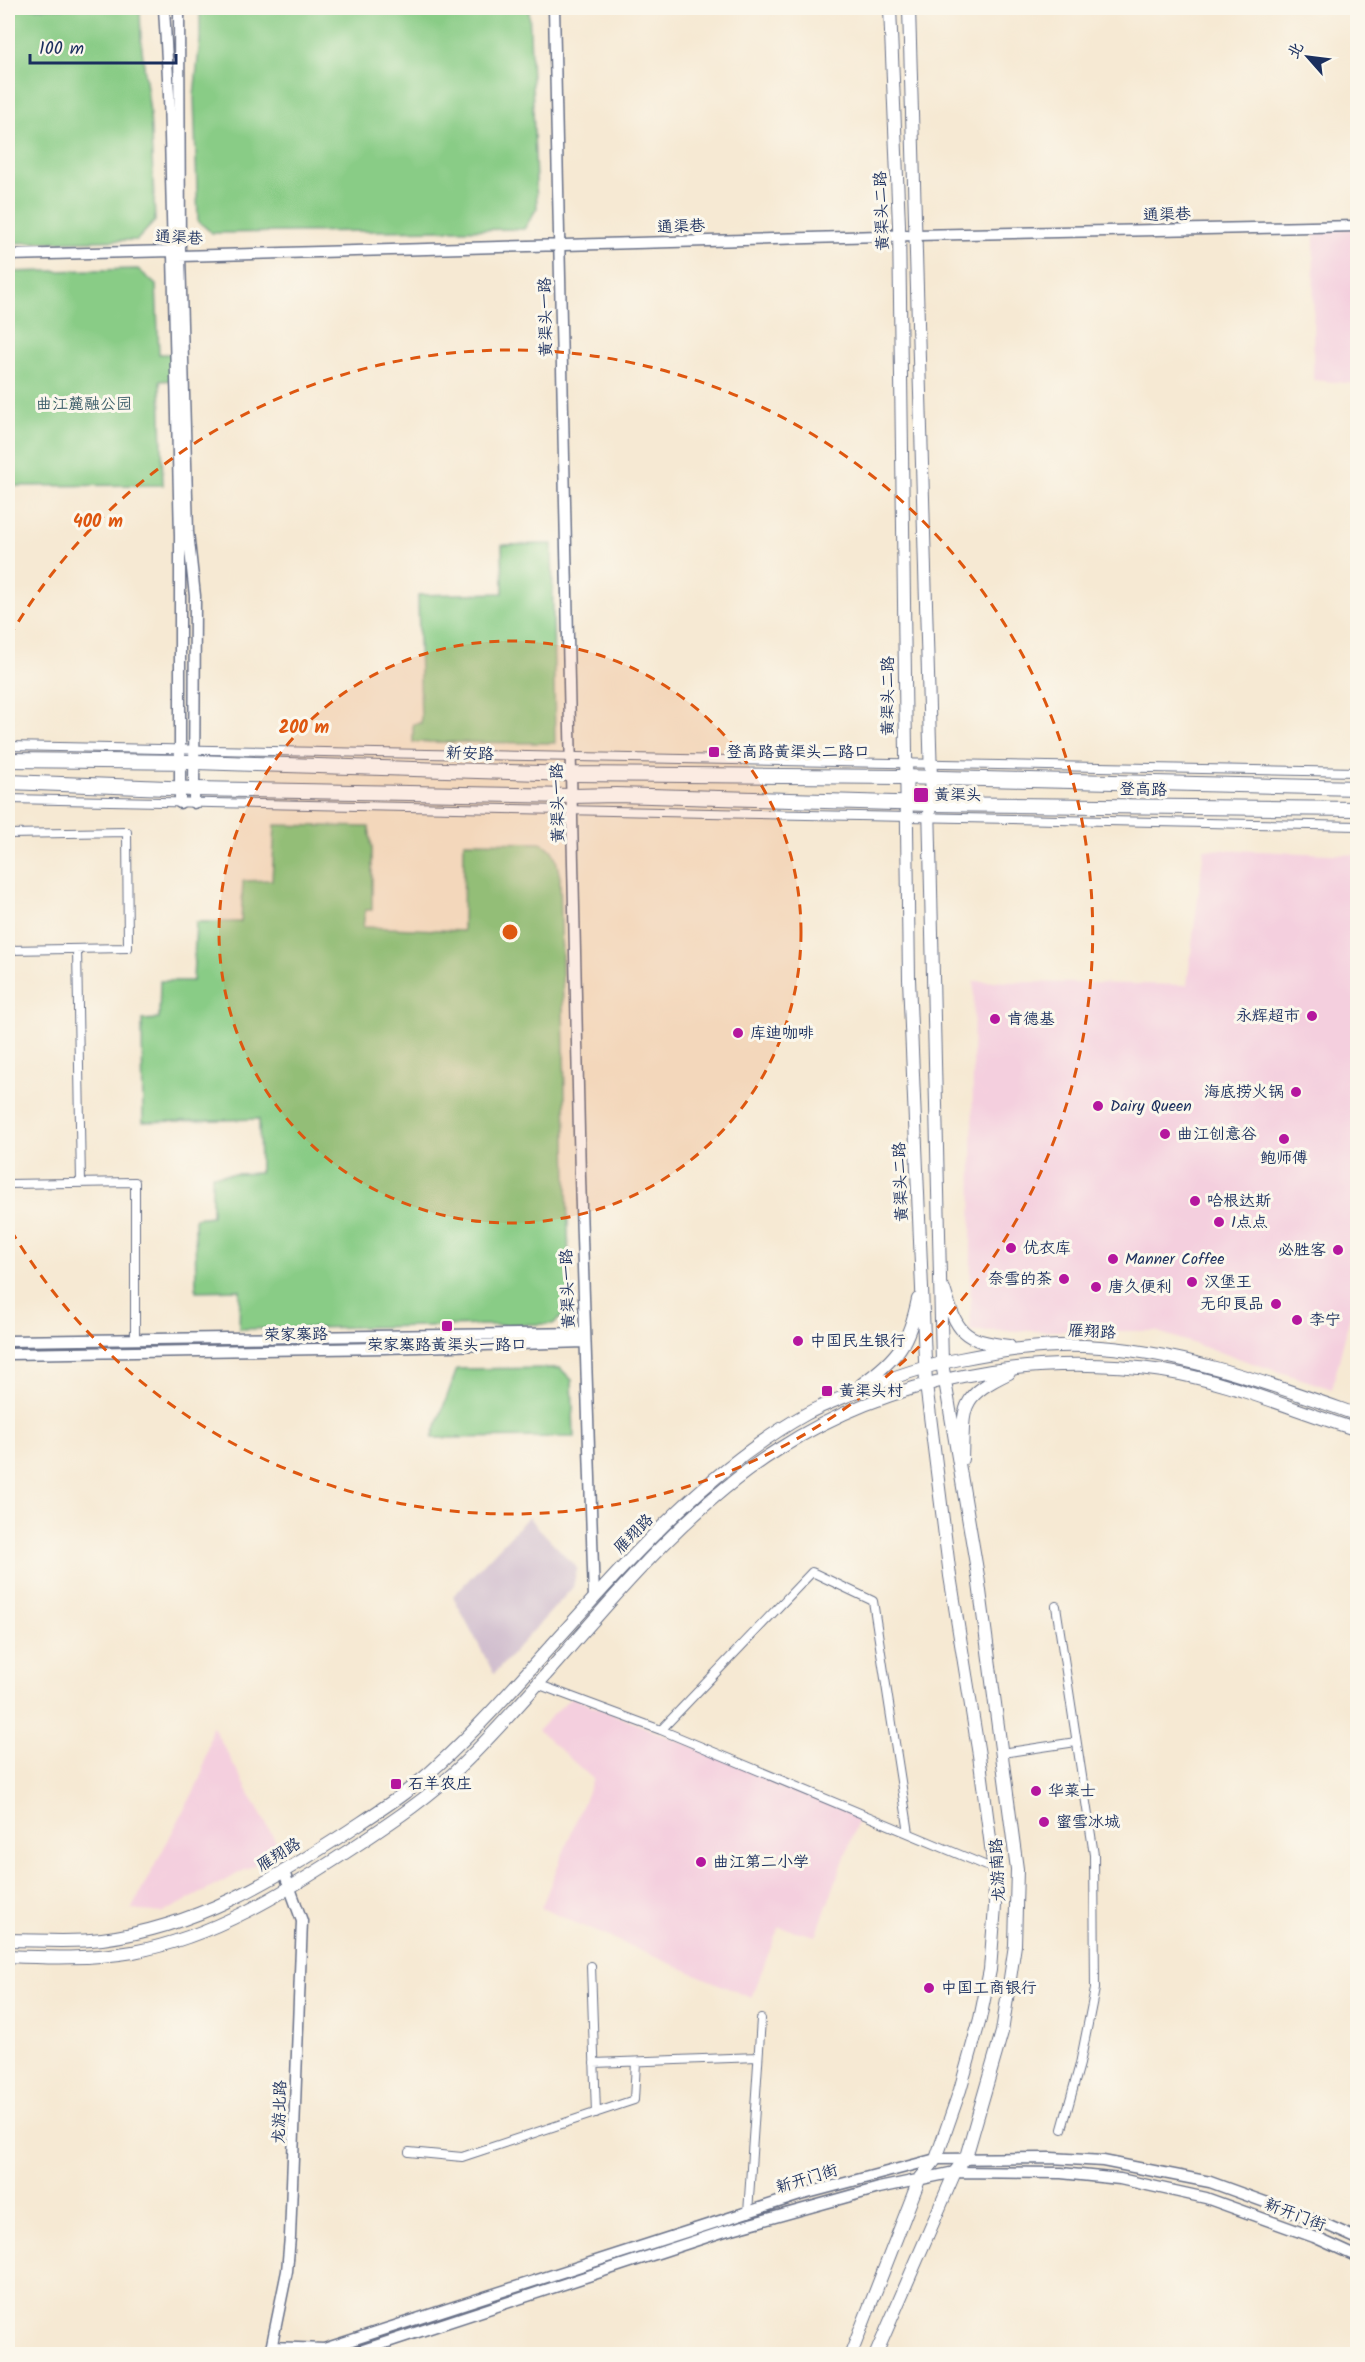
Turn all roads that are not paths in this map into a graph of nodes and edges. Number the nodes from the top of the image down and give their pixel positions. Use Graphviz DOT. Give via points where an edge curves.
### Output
graph roads {
  1 [pos="164,8"];
  2 [pos="179,8"];
  3 [pos="554,8"];
  4 [pos="890,8"];
  5 [pos="909,8"];
  6 [pos="1358,226"];
  7 [pos="900,235"];
  8 [pos="916,235"];
  9 [pos="560,245"];
  10 [pos="177,253"];
  11 [pos="8,255"];
  12 [pos="8,746"];
  13 [pos="181,756"];
  14 [pos="195,756"];
  15 [pos="572,757"];
  16 [pos="8,760"];
  17 [pos="931,764"];
  18 [pos="906,771"];
  19 [pos="1358,772"];
  20 [pos="572,774"];
  21 [pos="931,779"];
  22 [pos="8,782"];
  23 [pos="180,787"];
  24 [pos="1358,788"];
  25 [pos="194,796"];
  26 [pos="573,796"];
  27 [pos="8,799"];
  28 [pos="180,802"];
  29 [pos="1358,809"];
  30 [pos="906,810"];
  31 [pos="929,810"];
  32 [pos="573,811"];
  33 [pos="1358,826"];
  34 [pos="8,834"];
  35 [pos="76,949"];
  36 [pos="8,950"];
  37 [pos="81,1183"];
  38 [pos="8,1184"];
  39 [pos="940,1273"];
  40 [pos="921,1280"];
  41 [pos="585,1338"];
  42 [pos="135,1340"];
  43 [pos="8,1341"];
  44 [pos="1028,1348"];
  45 [pos="8,1354"];
  46 [pos="942,1363"];
  47 [pos="925,1367"];
  48 [pos="1017,1369"];
  49 [pos="944,1380"];
  50 [pos="926,1384"];
  51 [pos="845,1396"];
  52 [pos="1358,1415"];
  53 [pos="1358,1430"];
  54 [pos="962,1472"];
  55 [pos="594,1598"];
  56 [pos="1056,1606"];
  57 [pos="537,1684"];
  58 [pos="661,1730"];
  59 [pos="1076,1742"];
  60 [pos="1002,1753"];
  61 [pos="909,1833"];
  62 [pos="994,1869"];
  63 [pos="284,1872"];
  64 [pos="291,1889"];
  65 [pos="8,1940"];
  66 [pos="8,1956"];
  67 [pos="591,1966"];
  68 [pos="761,2019"];
  69 [pos="759,2057"];
  70 [pos="636,2062"];
  71 [pos="594,2063"];
  72 [pos="596,2113"];
  73 [pos="1062,2128"];
  74 [pos="409,2152"];
  75 [pos="966,2157"];
  76 [pos="936,2159"];
  77 [pos="955,2172"];
  78 [pos="919,2180"];
  79 [pos="748,2213"];
  80 [pos="1358,2239"];
  81 [pos="1358,2257"];
  82 [pos="270,2351"];
  83 [pos="351,2355"];
  84 [pos="851,2355"];
  85 [pos="876,2355"];
  1 -- 10 [label="street"];
  2 -- 10 [label="street"];
  3 -- 9 [label="street, 黄渠头一路"];
  4 -- 7 [label="main road, 黄渠头二路"];
  5 -- 8 [label="main road, 黄渠头二路"];
  6 -- 8 [label="street, 通渠巷"];
  7 -- 8 [label="street, 通渠巷"];
  7 -- 9 [label="street, 通渠巷"];
  7 -- 18 [label="main road, 黄渠头二路"];
  8 -- 17 [label="main road, 黄渠头二路"];
  9 -- 10 [label="street, 通渠巷"];
  9 -- 15 [label="street, 黄渠头一路"];
  10 -- 11 [label="street, 通渠巷"];
  10 -- 13 [label="street"];
  10 -- 14 [label="street" via="188,532 195,596"];
  12 -- 13 [label="street"];
  13 -- 14 [label="main road, 新安路"];
  13 -- 16 [label="main road, 新安路"];
  13 -- 23 [label="street"];
  14 -- 15 [label="street"];
  14 -- 20 [label="main road, 新安路"];
  14 -- 25 [label="street"];
  15 -- 18 [label="street"];
  15 -- 20 [label="street, 黄渠头一路"];
  17 -- 18 [label="street"];
  17 -- 19 [label="street"];
  17 -- 21 [label="main road, 黄渠头二路"];
  18 -- 20 [label="main road, 新安路"];
  18 -- 21 [label="main road, 新安路"];
  18 -- 30 [label="main road, 黄渠头二路"];
  20 -- 26 [label="street, 黄渠头一路"];
  21 -- 24 [label="main road, 登高路"];
  21 -- 31 [label="main road, 黄渠头二路"];
  22 -- 23 [label="main road"];
  23 -- 25 [label="main road"];
  23 -- 28 [label="street"];
  25 -- 26 [label="main road"];
  25 -- 28 [label="street"];
  25 -- 32 [label="street"];
  26 -- 30 [label="main road"];
  26 -- 32 [label="street, 黄渠头一路"];
  27 -- 28 [label="street"];
  29 -- 31 [label="main road, 登高路"];
  30 -- 31 [label="main road"];
  30 -- 32 [label="street"];
  30 -- 40 [label="main road, 黄渠头二路"];
  31 -- 33 [label="street"];
  31 -- 39 [label="main road, 黄渠头二路"];
  32 -- 41 [label="street, 黄渠头一路"];
  34 -- 35 [label="street" via="127,832 128,948"];
  35 -- 36 [label="street"];
  35 -- 37 [label="street"];
  37 -- 38 [label="street"];
  37 -- 42 [label="street" via="135,1182"];
  39 -- 44 [label="main road" via="954,1319 965,1333 982,1343"];
  39 -- 46 [label="main road, 黄渠头二路"];
  40 -- 47 [label="main road, 黄渠头二路"];
  40 -- 51 [label="main road" via="912,1326 897,1354"];
  41 -- 42 [label="street, 荣家寨路"];
  41 -- 45 [label="street, 荣家寨路" via="384,1348"];
  41 -- 55 [label="street, 黄渠头一路"];
  42 -- 43 [label="street, 荣家寨路"];
  44 -- 46 [label="main road, 雁翔路"];
  44 -- 52 [label="main road, 雁翔路" via="1106,1348 1181,1361 1266,1383"];
  46 -- 47 [label="main road, 雁翔路"];
  46 -- 49 [label="main road, 龙游南路"];
  47 -- 50 [label="main road, 黄渠头二路"];
  47 -- 51 [label="main road, 雁翔路"];
  48 -- 49 [label="main road, 雁翔路"];
  48 -- 53 [label="main road, 雁翔路" via="1108,1366 1182,1374"];
  48 -- 54 [label="main road" via="982,1386 968,1402 963,1418"];
  49 -- 50 [label="main road, 雁翔路"];
  49 -- 54 [label="main road, 龙游南路"];
  50 -- 57 [label="main road, 雁翔路" via="827,1421 776,1450 734,1482 640,1569"];
  50 -- 62 [label="main road, 龙游南路"];
  51 -- 55 [label="main road, 雁翔路" via="802,1416 729,1467 690,1500"];
  54 -- 60 [label="main road, 龙游南路"];
  55 -- 63 [label="main road, 雁翔路" via="435,1768"];
  56 -- 59 [label="street"];
  57 -- 58 [label="street"];
  57 -- 64 [label="main road, 雁翔路" via="462,1766 436,1788"];
  58 -- 61 [label="street"];
  58 -- 61 [label="street" via="812,1572 873,1601"];
  59 -- 60 [label="street"];
  59 -- 73 [label="street" via="1094,1855 1095,1989"];
  60 -- 75 [label="main road, 龙游南路" via="1017,1869 1015,1945 1002,2032"];
  61 -- 62 [label="street"];
  62 -- 76 [label="main road, 龙游南路" via="988,1980 960,2090"];
  63 -- 64 [label="street, 龙游北路"];
  63 -- 65 [label="main road, 雁翔路" via="250,1892 152,1930 83,1941"];
  64 -- 66 [label="main road, 雁翔路" via="242,1914 158,1946 69,1958"];
  64 -- 82 [label="street, 龙游北路" via="302,1921 290,2237"];
  67 -- 71 [label="street"];
  68 -- 69 [label="street"];
  69 -- 70 [label="street"];
  69 -- 79 [label="street"];
  70 -- 71 [label="street"];
  70 -- 72 [label="street" via="634,2100"];
  71 -- 72 [label="street"];
  72 -- 74 [label="street" via="462,2157"];
  75 -- 76 [label="street, 新开门街"];
  75 -- 77 [label="main road, 龙游南路"];
  75 -- 80 [label="street, 新开门街" via="1103,2161 1210,2182"];
  76 -- 78 [label="main road, 龙游南路"];
  76 -- 79 [label="street, 新开门街"];
  77 -- 78 [label="street, 新开门街"];
  77 -- 81 [label="street, 新开门街" via="1061,2173 1120,2179 1206,2198"];
  77 -- 85 [label="main road, 龙游南路"];
  78 -- 83 [label="street, 新开门街" via="725,2231"];
  78 -- 84 [label="main road, 龙游南路"];
  79 -- 82 [label="street, 新开门街" via="324,2349"];
}
